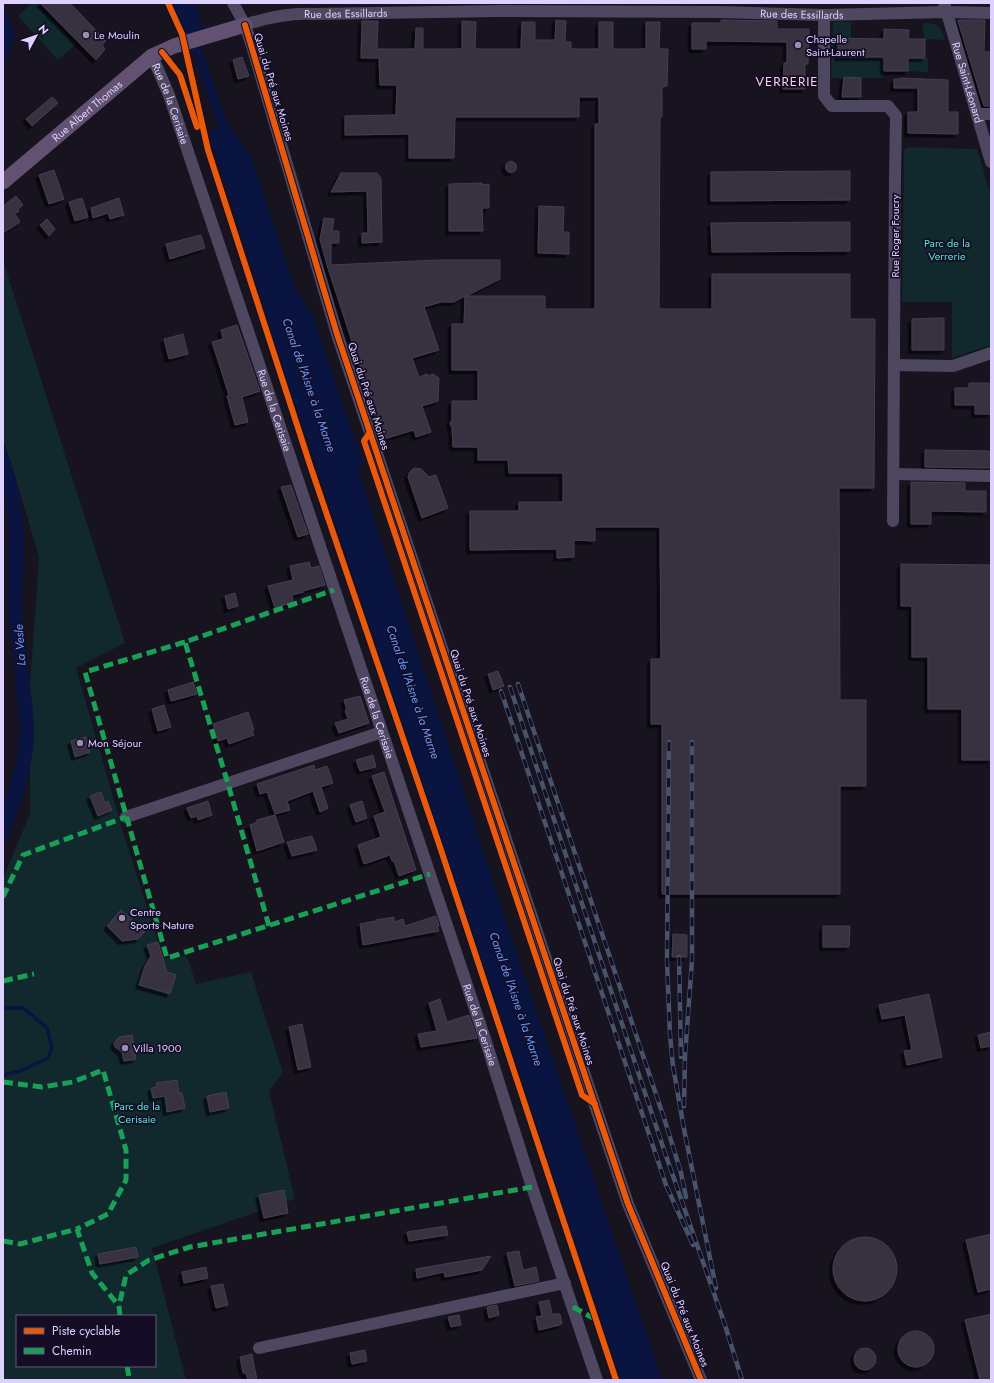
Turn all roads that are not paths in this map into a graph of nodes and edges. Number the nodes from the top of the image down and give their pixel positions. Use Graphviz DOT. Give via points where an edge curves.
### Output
graph roads {
  1 [pos="233,3"];
  2 [pos="498,7"];
  3 [pos="719,7"];
  4 [pos="297,8"];
  5 [pos="945,8"];
  6 [pos="991,13"];
  7 [pos="824,14"];
  8 [pos="245,25"];
  9 [pos="152,56"];
  10 [pos="977,114"];
  11 [pos="991,114"];
  12 [pos="991,162"];
  13 [pos="3,182"];
  14 [pos="991,353"];
  15 [pos="894,365"];
  16 [pos="894,474"];
  17 [pos="991,476"];
  18 [pos="893,521"];
  19 [pos="382,732"];
  20 [pos="126,817"];
  21 [pos="565,1284"];
  22 [pos="259,1348"];
  23 [pos="598,1380"];
  24 [pos="701,1380"];
  1 -- 8 [label="street, Quai du Pré aux Moines"];
  2 -- 3 [label="street, Rue des Essillards"];
  2 -- 4 [label="street, Rue des Essillards" via="312,14"];
  3 -- 7 [label="street, Rue des Essillards"];
  4 -- 8 [label="street"];
  5 -- 6 [label="street, Rue des Essillards"];
  5 -- 7 [label="street, Rue des Essillards"];
  5 -- 10 [label="street, Rue Saint-Léonard"];
  7 -- 15 [label="street, Rue Roger Foucry" via="824,96 832,106 888,106 896,116"];
  8 -- 9 [label="main road, Rue Albert Thomas" via="174,46"];
  8 -- 24 [label="street, Quai du Pré aux Moines" via="337,334 621,1182"];
  9 -- 13 [label="main road, Rue Albert Thomas"];
  9 -- 19 [label="street, Rue de la Cerisaie" via="169,95"];
  10 -- 11 [label="street"];
  10 -- 12 [label="street, Rue Saint-Léonard"];
  14 -- 15 [label="street" via="954,366"];
  15 -- 16 [label="street, Rue Roger Foucry"];
  16 -- 17 [label="street"];
  16 -- 18 [label="street, Rue Roger Foucry"];
  19 -- 20 [label="street"];
  19 -- 21 [label="street, Rue de la Cerisaie"];
  21 -- 22 [label="street"];
  21 -- 23 [label="street, Rue de la Cerisaie"];
}
